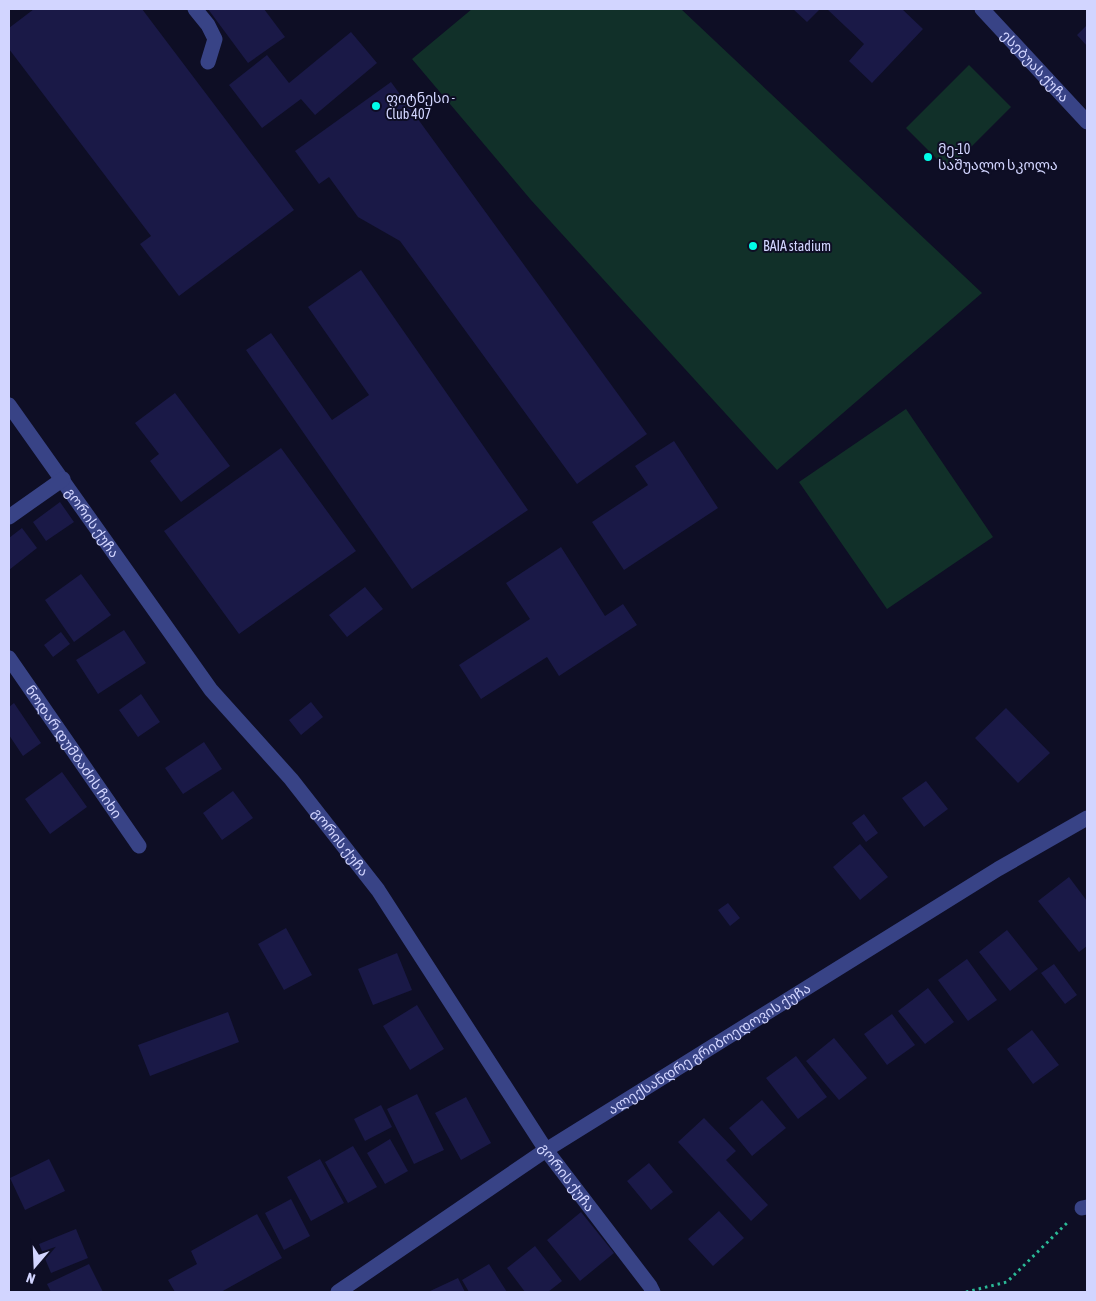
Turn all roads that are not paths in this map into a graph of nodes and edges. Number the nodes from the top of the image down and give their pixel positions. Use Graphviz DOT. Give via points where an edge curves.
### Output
graph roads {
  1 [pos="195,9"];
  2 [pos="982,9"];
  3 [pos="208,62"];
  4 [pos="1087,122"];
  5 [pos="9,405"];
  6 [pos="63,479"];
  7 [pos="9,517"];
  8 [pos="9,658"];
  9 [pos="1087,818"];
  10 [pos="139,846"];
  11 [pos="546,1150"];
  12 [pos="338,1292"];
  13 [pos="653,1292"];
  1 -- 3 [label="street" via="215,39"];
  2 -- 4 [label="street, ესებუას ქუჩა"];
  5 -- 6 [label="street, გორის ქუჩა"];
  6 -- 7 [label="street"];
  6 -- 11 [label="street, გორის ქუჩა" via="211,690 291,779 378,890"];
  8 -- 10 [label="street, ნოდარ დუმბაძის ჩიხი"];
  9 -- 11 [label="street, ალექსანდრე გრიბოედოვის ქუჩა" via="998,869"];
  11 -- 12 [label="street, ალექსანდრე გრიბოედოვის ქუჩა"];
  11 -- 13 [label="street, გორის ქუჩა"];
}
